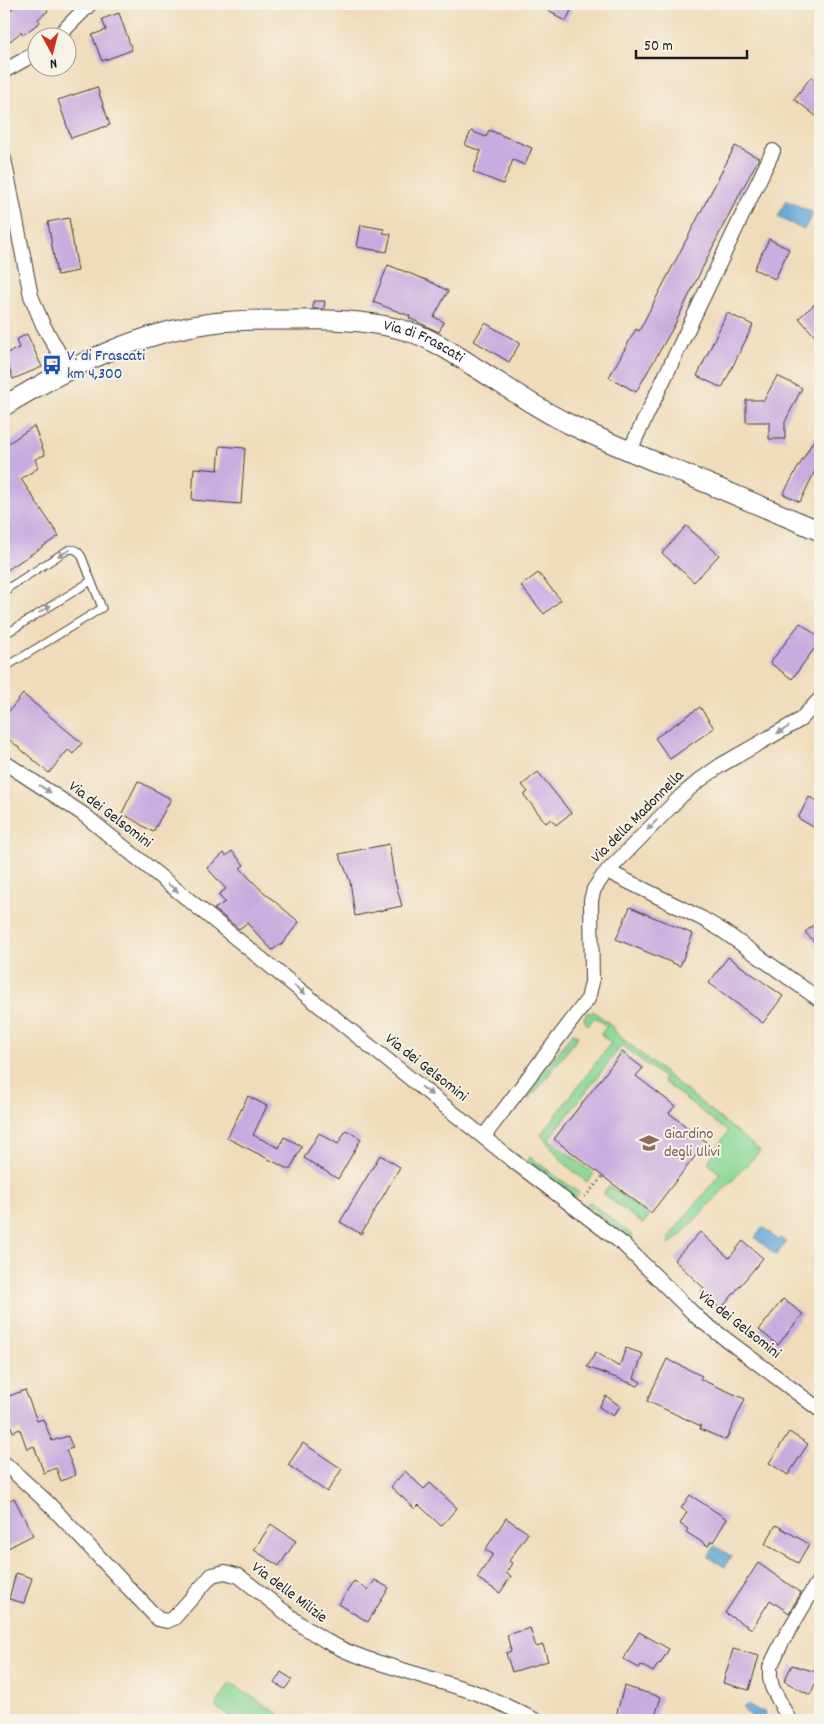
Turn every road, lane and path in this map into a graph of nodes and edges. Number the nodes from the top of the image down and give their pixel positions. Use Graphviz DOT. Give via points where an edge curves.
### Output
graph roads {
  1 [pos="90,4"];
  2 [pos="66,28"];
  3 [pos="28,58"];
  4 [pos="4,71"];
  5 [pos="773,151"];
  6 [pos="4,163"];
  7 [pos="68,369"];
  8 [pos="4,406"];
  9 [pos="629,452"];
  10 [pos="820,531"];
  11 [pos="91,581"];
  12 [pos="6,587"];
  13 [pos="4,596"];
  14 [pos="4,635"];
  15 [pos="4,668"];
  16 [pos="820,700"];
  17 [pos="4,762"];
  18 [pos="607,871"];
  19 [pos="820,1000"];
  20 [pos="484,1136"];
  21 [pos="603,1176"];
  22 [pos="586,1196"];
  23 [pos="820,1410"];
  24 [pos="4,1463"];
  25 [pos="820,1578"];
  26 [pos="535,1720"];
  27 [pos="788,1720"];
  1 -- 2 [label="street"];
  3 -- 4 [label="street"];
  5 -- 9 [label="street"];
  6 -- 7 [label="street" via="31,296"];
  7 -- 8 [label="main road, Via di Frascati"];
  7 -- 9 [label="main road, Via di Frascati" via="135,342 210,323 324,319 375,324 406,331 433,342 546,412"];
  9 -- 10 [label="main road, Via di Frascati"];
  11 -- 12 [label="lane, one-way" via="80,554 72,549"];
  14 -- 11 [label="lane, one-way"];
  11 -- 15 [label="lane" via="102,608"];
  12 -- 13 [label="lane"];
  16 -- 18 [label="street, Via della Madonnella, one-way" via="800,720 700,780"];
  17 -- 20 [label="street, Via dei Gelsomini, one-way" via="83,814"];
  18 -- 19 [label="street" via="723,931"];
  18 -- 20 [label="street, Via della Madonnella" via="594,889 591,912 592,982 588,999"];
  20 -- 23 [label="street, Via dei Gelsomini" via="623,1244 699,1319"];
  21 -- 22 [label="path"];
  24 -- 26 [label="street, Via delle Milizie" via="52,1506 158,1619 167,1621 174,1618 208,1578 229,1573 239,1576 312,1633 339,1648 479,1694"];
  25 -- 27 [label="street" via="770,1666 772,1687"];
}
